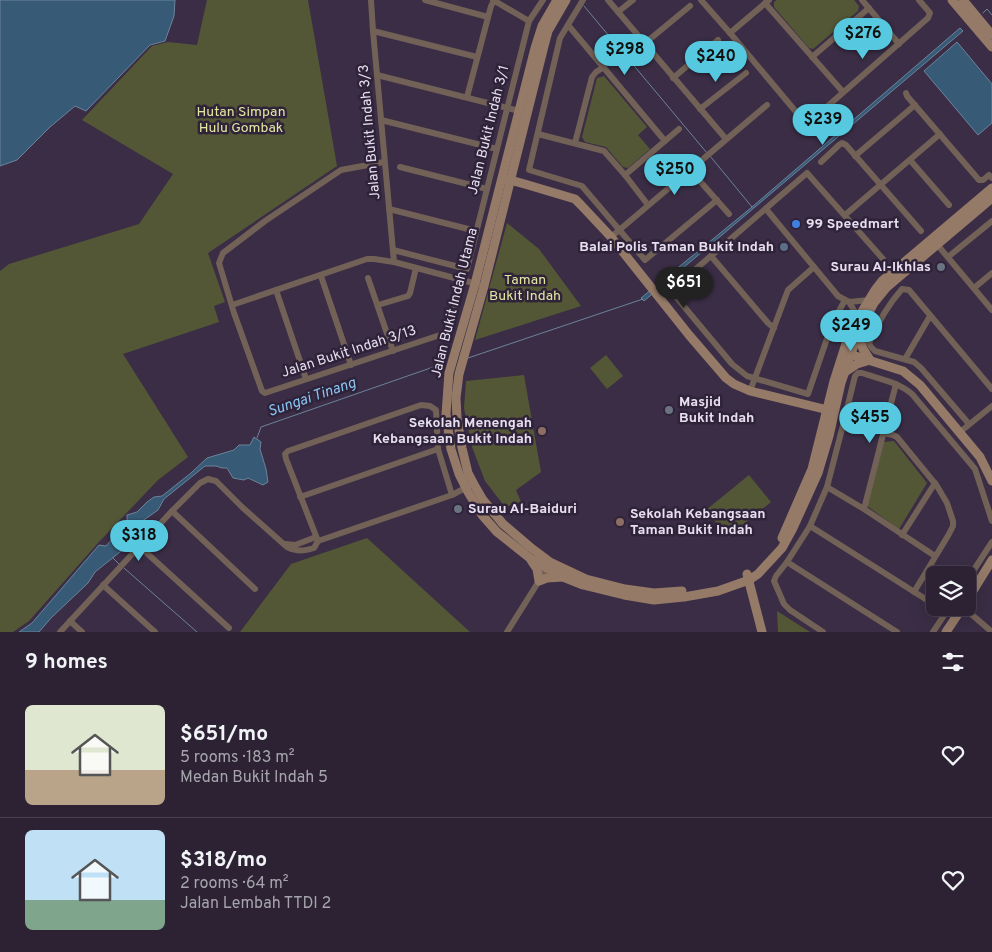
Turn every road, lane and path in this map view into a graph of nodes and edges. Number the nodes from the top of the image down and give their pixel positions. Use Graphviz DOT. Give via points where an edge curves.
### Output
graph roads {
  1 [pos="371,0"];
  2 [pos="425,0"];
  3 [pos="493,0"];
  4 [pos="543,0"];
  5 [pos="556,0"];
  6 [pos="566,0"];
  7 [pos="583,0"];
  8 [pos="608,0"];
  9 [pos="633,0"];
  10 [pos="701,0"];
  11 [pos="862,0"];
  12 [pos="919,0"];
  13 [pos="952,0"];
  14 [pos="963,0"];
  15 [pos="767,1"];
  16 [pos="690,6"];
  17 [pos="869,8"];
  18 [pos="618,12"];
  19 [pos="488,17"];
  20 [pos="529,21"];
  21 [pos="568,25"];
  22 [pos="372,31"];
  23 [pos="730,33"];
  24 [pos="992,35"];
  25 [pos="718,40"];
  26 [pos="644,44"];
  27 [pos="899,44"];
  28 [pos="992,47"];
  29 [pos="477,57"];
  30 [pos="812,57"];
  31 [pos="604,67"];
  32 [pos="746,73"];
  33 [pos="377,75"];
  34 [pos="673,78"];
  35 [pos="843,92"];
  36 [pos="906,93"];
  37 [pos="467,97"];
  38 [pos="767,105"];
  39 [pos="915,105"];
  40 [pos="507,108"];
  41 [pos="700,109"];
  42 [pos="519,110"];
  43 [pos="381,120"];
  44 [pos="679,129"];
  45 [pos="538,134"];
  46 [pos="940,134"];
  47 [pos="726,139"];
  48 [pos="666,141"];
  49 [pos="575,143"];
  50 [pos="497,149"];
  51 [pos="855,156"];
  52 [pos="910,160"];
  53 [pos="384,162"];
  54 [pos="821,162"];
  55 [pos="514,166"];
  56 [pos="400,167"];
  57 [pos="690,170"];
  58 [pos="625,175"];
  59 [pos="991,177"];
  60 [pos="506,179"];
  61 [pos="528,184"];
  62 [pos="881,185"];
  63 [pos="992,188"];
  64 [pos="487,189"];
  65 [pos="507,196"];
  66 [pos="992,198"];
  67 [pos="717,200"];
  68 [pos="648,205"];
  69 [pos="949,205"];
  70 [pos="766,208"];
  71 [pos="389,209"];
  72 [pos="729,214"];
  73 [pos="845,215"];
  74 [pos="992,221"];
  75 [pos="476,230"];
  76 [pos="620,230"];
  77 [pos="921,231"];
  78 [pos="611,237"];
  79 [pos="935,242"];
  80 [pos="393,250"];
  81 [pos="711,256"];
  82 [pos="948,257"];
  83 [pos="883,259"];
  84 [pos="394,262"];
  85 [pos="814,267"];
  86 [pos="416,268"];
  87 [pos="992,273"];
  88 [pos="321,276"];
  89 [pos="368,278"];
  90 [pos="463,280"];
  91 [pos="475,284"];
  92 [pos="484,286"];
  93 [pos="974,288"];
  94 [pos="276,290"];
  95 [pos="671,291"];
  96 [pos="661,299"];
  97 [pos="869,300"];
  98 [pos="847,301"];
  99 [pos="232,305"];
  100 [pos="378,305"];
  101 [pos="992,310"];
  102 [pos="930,316"];
  103 [pos="858,317"];
  104 [pos="774,328"];
  105 [pos="858,333"];
  106 [pos="393,351"];
  107 [pos="847,353"];
  108 [pos="905,359"];
  109 [pos="870,360"];
  110 [pos="350,365"];
  111 [pos="845,372"];
  112 [pos="306,379"];
  113 [pos="755,379"];
  114 [pos="896,384"];
  115 [pos="992,389"];
  116 [pos="750,391"];
  117 [pos="829,398"];
  118 [pos="805,404"];
  119 [pos="992,406"];
  120 [pos="831,411"];
  121 [pos="969,424"];
  122 [pos="822,429"];
  123 [pos="960,432"];
  124 [pos="884,433"];
  125 [pos="438,449"];
  126 [pos="992,481"];
  127 [pos="935,483"];
  128 [pos="827,487"];
  129 [pos="471,488"];
  130 [pos="452,495"];
  131 [pos="300,497"];
  132 [pos="864,509"];
  133 [pos="172,510"];
  134 [pos="992,521"];
  135 [pos="810,526"];
  136 [pos="902,535"];
  137 [pos="317,539"];
  138 [pos="992,542"];
  139 [pos="139,546"];
  140 [pos="935,556"];
  141 [pos="531,559"];
  142 [pos="992,560"];
  143 [pos="787,562"];
  144 [pos="549,565"];
  145 [pos="976,567"];
  146 [pos="563,577"];
  147 [pos="748,577"];
  148 [pos="539,581"];
  149 [pos="103,585"];
  150 [pos="976,586"];
  151 [pos="255,589"];
  152 [pos="914,592"];
  153 [pos="926,599"];
  154 [pos="944,616"];
  155 [pos="973,616"];
  156 [pos="955,618"];
  157 [pos="70,621"];
  158 [pos="229,628"];
  159 [pos="60,632"];
  160 [pos="82,632"];
  161 [pos="156,632"];
  162 [pos="508,632"];
  163 [pos="762,632"];
  164 [pos="823,632"];
  165 [pos="897,632"];
  166 [pos="933,632"];
  167 [pos="946,632"];
  168 [pos="992,632"];
  1 -- 22 [label="street, Jalan Bukit Indah 3/3"];
  2 -- 19 [label="street"];
  3 -- 19 [label="street"];
  3 -- 20 [label="street"];
  4 -- 20 [label="street, Jalan Bukit Indah 3/1"];
  5 -- 42 [label="street, Jalan Bukit Indah Utama" via="542,26"];
  6 -- 55 [label="street, Jalan Bukit Indah Utama" via="548,31"];
  7 -- 21 [label="street"];
  8 -- 18 [label="street"];
  9 -- 18 [label="street"];
  10 -- 23 [label="street"];
  11 -- 17 [label="street"];
  12 -- 27 [label="street" via="930,13 928,18"];
  13 -- 28 [label="street"];
  14 -- 24 [label="street"];
  15 -- 23 [label="street"];
  15 -- 30 [label="street"];
  16 -- 26 [label="street"];
  17 -- 27 [label="street"];
  17 -- 30 [label="street"];
  18 -- 26 [label="street"];
  19 -- 29 [label="street"];
  20 -- 40 [label="street, Jalan Bukit Indah 3/1"];
  21 -- 31 [label="street"];
  21 -- 45 [label="street" via="560,38"];
  22 -- 29 [label="street"];
  22 -- 33 [label="street, Jalan Bukit Indah 3/3"];
  23 -- 35 [label="street" via="802,119 812,118"];
  25 -- 34 [label="street"];
  26 -- 34 [label="street"];
  27 -- 35 [label="street"];
  29 -- 37 [label="street"];
  30 -- 35 [label="street"];
  31 -- 48 [label="street"];
  31 -- 49 [label="street" via="592,77"];
  32 -- 41 [label="street"];
  33 -- 37 [label="street"];
  33 -- 43 [label="street, Jalan Bukit Indah 3/3"];
  34 -- 41 [label="street"];
  36 -- 39 [label="street"];
  37 -- 40 [label="street"];
  38 -- 47 [label="street"];
  39 -- 46 [label="street"];
  39 -- 51 [label="street"];
  40 -- 42 [label="street"];
  40 -- 50 [label="street, Jalan Bukit Indah 3/1"];
  41 -- 47 [label="street"];
  42 -- 60 [label="street, Jalan Bukit Indah Utama"];
  43 -- 50 [label="street"];
  43 -- 53 [label="street, Jalan Bukit Indah 3/3"];
  44 -- 48 [label="street"];
  45 -- 49 [label="street"];
  45 -- 76 [label="street" via="529,170 582,186"];
  46 -- 52 [label="street"];
  46 -- 59 [label="street" via="978,180"];
  47 -- 57 [label="street"];
  48 -- 58 [label="street"];
  49 -- 58 [label="street" via="604,151"];
  50 -- 64 [label="street, Jalan Bukit Indah 3/1"];
  51 -- 54 [label="street" via="842,143"];
  51 -- 62 [label="street"];
  52 -- 62 [label="street"];
  52 -- 69 [label="street"];
  53 -- 71 [label="street, Jalan Bukit Indah 3/3"];
  53 -- 99 [label="street" via="341,170 223,253 219,264"];
  55 -- 60 [label="street, Jalan Bukit Indah Utama"];
  55 -- 61 [label="street" via="518,177"];
  56 -- 64 [label="street"];
  57 -- 67 [label="street"];
  57 -- 68 [label="street"];
  58 -- 68 [label="street"];
  60 -- 61 [label="street"];
  60 -- 65 [label="street, Jalan Bukit Indah Utama"];
  60 -- 91 [label="street, Jalan Bukit Indah Utama"];
  61 -- 65 [label="street"];
  61 -- 78 [label="street" via="575,199"];
  62 -- 73 [label="street"];
  62 -- 77 [label="street"];
  63 -- 79 [label="street, Jalan Bukit Indah Utama"];
  64 -- 75 [label="street, Jalan Bukit Indah 3/1"];
  65 -- 92 [label="street, Jalan Bukit Indah Utama"];
  66 -- 79 [label="street, Jalan Bukit Indah Utama"];
  67 -- 72 [label="street"];
  67 -- 76 [label="street" via="645,260"];
  68 -- 76 [label="street"];
  70 -- 73 [label="street" via="807,173"];
  70 -- 81 [label="street"];
  70 -- 85 [label="street"];
  71 -- 75 [label="street"];
  71 -- 80 [label="street, Jalan Bukit Indah 3/3"];
  73 -- 83 [label="street"];
  74 -- 82 [label="street"];
  75 -- 80 [label="street, Jalan Bukit Indah 3/1" via="467,269"];
  76 -- 78 [label="street"];
  78 -- 96 [label="street"];
  79 -- 82 [label="street"];
  79 -- 97 [label="street, Jalan Bukit Indah Utama" via="882,282"];
  79 -- 105 [label="street, Jalan Bukit Indah Utama" via="887,287"];
  80 -- 84 [label="street, Jalan Bukit Indah 3/3"];
  81 -- 95 [label="street"];
  81 -- 104 [label="street"];
  82 -- 93 [label="street"];
  84 -- 86 [label="street"];
  84 -- 88 [label="street" via="367,260"];
  85 -- 98 [label="street" via="838,296"];
  85 -- 104 [label="street" via="788,290"];
  86 -- 90 [label="street"];
  86 -- 100 [label="street" via="408,296"];
  87 -- 93 [label="street"];
  88 -- 94 [label="street"];
  88 -- 110 [label="street"];
  89 -- 100 [label="street"];
  90 -- 91 [label="street"];
  90 -- 106 [label="street, Jalan Bukit Indah 3/13" via="446,333"];
  91 -- 92 [label="street"];
  91 -- 129 [label="street, Jalan Bukit Indah Utama" via="449,373 446,414 451,449 459,474"];
  92 -- 129 [label="street, Jalan Bukit Indah Utama" via="458,374 456,398"];
  93 -- 101 [label="street"];
  94 -- 99 [label="street"];
  94 -- 112 [label="street"];
  95 -- 96 [label="street"];
  95 -- 113 [label="street" via="732,364"];
  96 -- 116 [label="street" via="726,378"];
  97 -- 98 [label="street"];
  97 -- 103 [label="street, Jalan Bukit Indah Utama"];
  98 -- 103 [label="street"];
  98 -- 113 [label="street" via="832,324 808,394"];
  99 -- 112 [label="street, Jalan Bukit Indah 3/13" via="262,391 265,393"];
  100 -- 106 [label="street"];
  102 -- 108 [label="street"];
  102 -- 108 [label="street" via="909,290 902,289 874,330 869,343 875,351"];
  102 -- 115 [label="street"];
  103 -- 107 [label="street, Jalan Bukit Indah Utama" via="850,331"];
  104 -- 113 [label="street"];
  105 -- 107 [label="street, Jalan Bukit Indah Utama"];
  105 -- 109 [label="street"];
  106 -- 110 [label="street, Jalan Bukit Indah 3/13"];
  107 -- 109 [label="street"];
  107 -- 111 [label="street, Jalan Bukit Indah Utama"];
  107 -- 117 [label="street, Jalan Bukit Indah Utama"];
  108 -- 121 [label="street" via="921,368"];
  109 -- 111 [label="street"];
  109 -- 123 [label="street" via="903,371 920,385"];
  110 -- 112 [label="street, Jalan Bukit Indah 3/13"];
  111 -- 120 [label="street, Jalan Bukit Indah Utama"];
  113 -- 116 [label="street"];
  114 -- 124 [label="street"];
  114 -- 128 [label="street" via="862,373 855,376"];
  114 -- 134 [label="street" via="912,394 975,469"];
  116 -- 118 [label="street"];
  117 -- 118 [label="street" via="817,405"];
  117 -- 120 [label="street, Jalan Bukit Indah Utama"];
  118 -- 120 [label="street"];
  118 -- 122 [label="street" via="819,416"];
  119 -- 121 [label="street"];
  120 -- 122 [label="street, Jalan Bukit Indah Utama"];
  120 -- 147 [label="street, Jalan Bukit Indah Utama" via="818,472 794,528 782,548 758,574"];
  121 -- 123 [label="street"];
  122 -- 147 [label="street, Jalan Bukit Indah Utama" via="812,469 783,536"];
  123 -- 126 [label="street" via="980,457"];
  124 -- 127 [label="street" via="896,437"];
  124 -- 132 [label="street"];
  125 -- 130 [label="street"];
  125 -- 131 [label="street"];
  125 -- 131 [label="street" via="436,410 421,405 288,450 286,459"];
  127 -- 136 [label="street"];
  127 -- 140 [label="street" via="947,503 953,526"];
  128 -- 132 [label="street"];
  128 -- 135 [label="street"];
  129 -- 130 [label="street" via="460,496"];
  129 -- 141 [label="street, Jalan Bukit Indah Utama" via="482,515 497,532"];
  129 -- 144 [label="street, Jalan Bukit Indah Utama" via="503,524"];
  130 -- 137 [label="street"];
  131 -- 137 [label="street"];
  132 -- 136 [label="street"];
  133 -- 137 [label="street" via="208,479 216,481 290,548 300,551 314,548"];
  133 -- 139 [label="street"];
  133 -- 151 [label="street"];
  135 -- 143 [label="street"];
  135 -- 152 [label="street"];
  136 -- 140 [label="street"];
  138 -- 145 [label="street"];
  139 -- 149 [label="street"];
  139 -- 158 [label="street"];
  140 -- 152 [label="street"];
  141 -- 144 [label="street, Jalan Bukit Indah Utama"];
  141 -- 148 [label="street"];
  142 -- 150 [label="street"];
  143 -- 164 [label="street" via="774,580 784,604"];
  143 -- 165 [label="street"];
  144 -- 146 [label="street, Jalan Bukit Indah Utama"];
  144 -- 147 [label="street, Jalan Bukit Indah Utama" via="586,579 654,593 683,591"];
  144 -- 148 [label="street"];
  146 -- 147 [label="street, Jalan Bukit Indah Utama" via="602,590 654,600 718,591"];
  146 -- 148 [label="street"];
  147 -- 163 [label="street"];
  148 -- 162 [label="street"];
  149 -- 157 [label="street"];
  149 -- 161 [label="street"];
  152 -- 153 [label="street"];
  154 -- 166 [label="street"];
  155 -- 168 [label="street"];
  156 -- 167 [label="street"];
  157 -- 159 [label="street"];
  157 -- 160 [label="street"];
}
